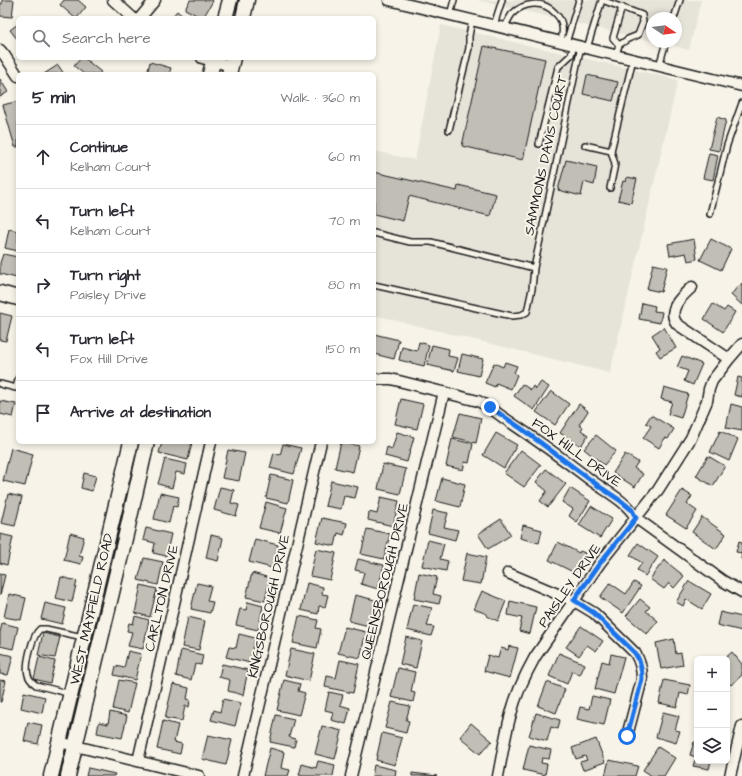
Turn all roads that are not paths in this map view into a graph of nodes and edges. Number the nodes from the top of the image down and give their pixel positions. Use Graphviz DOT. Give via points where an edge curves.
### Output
graph roads {
  1 [pos="112,0"];
  2 [pos="155,0"];
  3 [pos="230,0"];
  4 [pos="247,0"];
  5 [pos="389,0"];
  6 [pos="454,0"];
  7 [pos="502,0"];
  8 [pos="580,0"];
  9 [pos="680,0"];
  10 [pos="622,7"];
  11 [pos="676,12"];
  12 [pos="450,15"];
  13 [pos="131,16"];
  14 [pos="142,16"];
  15 [pos="226,16"];
  16 [pos="243,16"];
  17 [pos="472,20"];
  18 [pos="494,25"];
  19 [pos="504,28"];
  20 [pos="574,45"];
  21 [pos="664,48"];
  22 [pos="0,50"];
  23 [pos="617,50"];
  24 [pos="633,59"];
  25 [pos="210,63"];
  26 [pos="231,66"];
  27 [pos="659,66"];
  28 [pos="16,73"];
  29 [pos="742,86"];
  30 [pos="742,102"];
  31 [pos="449,130"];
  32 [pos="539,144"];
  33 [pos="585,145"];
  34 [pos="611,151"];
  35 [pos="610,188"];
  36 [pos="710,214"];
  37 [pos="376,234"];
  38 [pos="534,268"];
  39 [pos="376,285"];
  40 [pos="692,287"];
  41 [pos="0,293"];
  42 [pos="16,297"];
  43 [pos="742,344"];
  44 [pos="729,359"];
  45 [pos="376,379"];
  46 [pos="0,384"];
  47 [pos="16,388"];
  48 [pos="444,392"];
  49 [pos="130,444"];
  50 [pos="147,444"];
  51 [pos="211,444"];
  52 [pos="321,444"];
  53 [pos="636,518"];
  54 [pos="508,573"];
  55 [pos="742,592"];
  56 [pos="574,600"];
  57 [pos="84,637"];
  58 [pos="71,694"];
  59 [pos="742,726"];
  60 [pos="627,736"];
  61 [pos="59,742"];
  62 [pos="76,746"];
  63 [pos="138,761"];
  64 [pos="51,776"];
  65 [pos="68,776"];
  66 [pos="199,776"];
  67 [pos="243,776"];
  68 [pos="351,776"];
  69 [pos="498,776"];
  70 [pos="730,776"];
  1 -- 13 [label="street"];
  2 -- 14 [label="street"];
  3 -- 15 [label="main road"];
  4 -- 16 [label="main road"];
  5 -- 12 [label="street"];
  6 -- 12 [label="lane"];
  7 -- 18 [label="lane"];
  8 -- 20 [label="lane"];
  9 -- 11 [label="lane"];
  10 -- 20 [label="lane" via="602,0"];
  10 -- 23 [label="lane" via="613,38"];
  10 -- 23 [label="lane" via="642,15 643,22 638,35 628,39"];
  12 -- 17 [label="street"];
  17 -- 18 [label="street"];
  17 -- 31 [label="lane" via="469,48"];
  18 -- 19 [label="street"];
  19 -- 20 [label="street"];
  19 -- 20 [label="lane" via="514,12 529,3 541,3 553,10"];
  20 -- 23 [label="street"];
  20 -- 32 [label="lane" via="571,55 558,67"];
  20 -- 38 [label="lane, SAMMONS DAVIS COURT"];
  21 -- 27 [label="lane"];
  22 -- 28 [label="street"];
  23 -- 24 [label="street"];
  24 -- 27 [label="street"];
  24 -- 34 [label="lane"];
  25 -- 26 [label="street"];
  27 -- 29 [label="street"];
  30 -- 36 [label="lane" via="727,145"];
  33 -- 34 [label="lane"];
  34 -- 35 [label="lane" via="616,164"];
  37 -- 38 [label="lane" via="410,242 431,242"];
  38 -- 39 [label="lane, SAMMONS DAVIS COURT" via="527,312 521,316"];
  40 -- 44 [label="street" via="675,305 675,321"];
  41 -- 42 [label="main road"];
  43 -- 44 [label="street, PAISLEY DRIVE"];
  44 -- 53 [label="street, PAISLEY DRIVE" via="712,382 691,438 658,490"];
  45 -- 48 [label="street, FOX HILL DRIVE" via="391,379"];
  46 -- 47 [label="lane"];
  48 -- 53 [label="street, FOX HILL DRIVE" via="490,407 621,501 632,510"];
  48 -- 68 [label="street, QUEENSBOROUGH DRIVE"];
  49 -- 57 [label="main road, WEST MAYFIELD ROAD"];
  50 -- 62 [label="main road, WEST MAYFIELD ROAD"];
  51 -- 63 [label="street, CARLTON DRIVE"];
  52 -- 67 [label="street, KINGSBOROUGH DRIVE"];
  53 -- 55 [label="street, FOX HILL DRIVE"];
  53 -- 56 [label="street, PAISLEY DRIVE"];
  54 -- 56 [label="street"];
  56 -- 60 [label="street" via="594,613 638,658 642,679"];
  56 -- 69 [label="street, PAISLEY DRIVE" via="535,657 517,693"];
  57 -- 58 [label="main road, WEST MAYFIELD ROAD"];
  57 -- 58 [label="lane" via="40,629 29,656 27,671 31,681 36,685"];
  58 -- 61 [label="main road, WEST MAYFIELD ROAD"];
  59 -- 70 [label="street"];
  61 -- 62 [label="street"];
  61 -- 64 [label="main road, WEST MAYFIELD ROAD"];
  62 -- 63 [label="street"];
  62 -- 65 [label="main road, WEST MAYFIELD ROAD"];
  63 -- 66 [label="street"];
}
